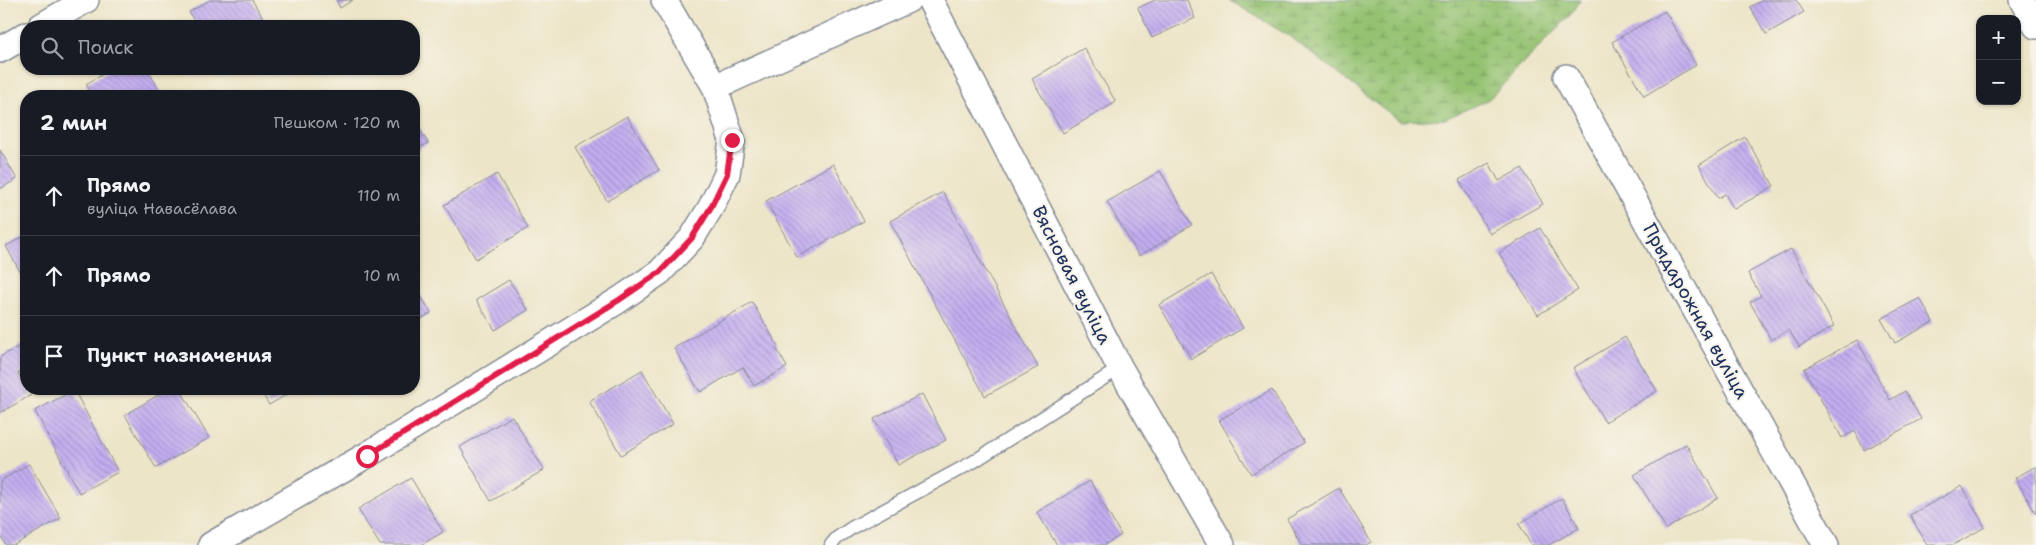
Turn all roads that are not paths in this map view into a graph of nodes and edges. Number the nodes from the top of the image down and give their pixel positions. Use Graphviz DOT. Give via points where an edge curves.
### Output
graph roads {
  1 [pos="86,0"];
  2 [pos="664,0"];
  3 [pos="908,0"];
  4 [pos="930,0"];
  5 [pos="2022,0"];
  6 [pos="51,20"];
  7 [pos="2036,26"];
  8 [pos="20,38"];
  9 [pos="0,50"];
  10 [pos="1566,77"];
  11 [pos="715,87"];
  12 [pos="1120,368"];
  13 [pos="211,545"];
  14 [pos="831,545"];
  15 [pos="1222,545"];
  16 [pos="1826,545"];
  1 -- 6 [label="street"];
  2 -- 11 [label="street"];
  3 -- 11 [label="street"];
  4 -- 12 [label="street, Вясновая вуліца"];
  5 -- 7 [label="street"];
  8 -- 9 [label="street"];
  10 -- 16 [label="street, Прыдарожная вуліца"];
  11 -- 13 [label="street" via="732,140 727,174 692,238 660,272 611,306 367,456"];
  12 -- 14 [label="lane" via="973,462 852,527"];
  12 -- 15 [label="street, Вясновая вуліца"];
}
